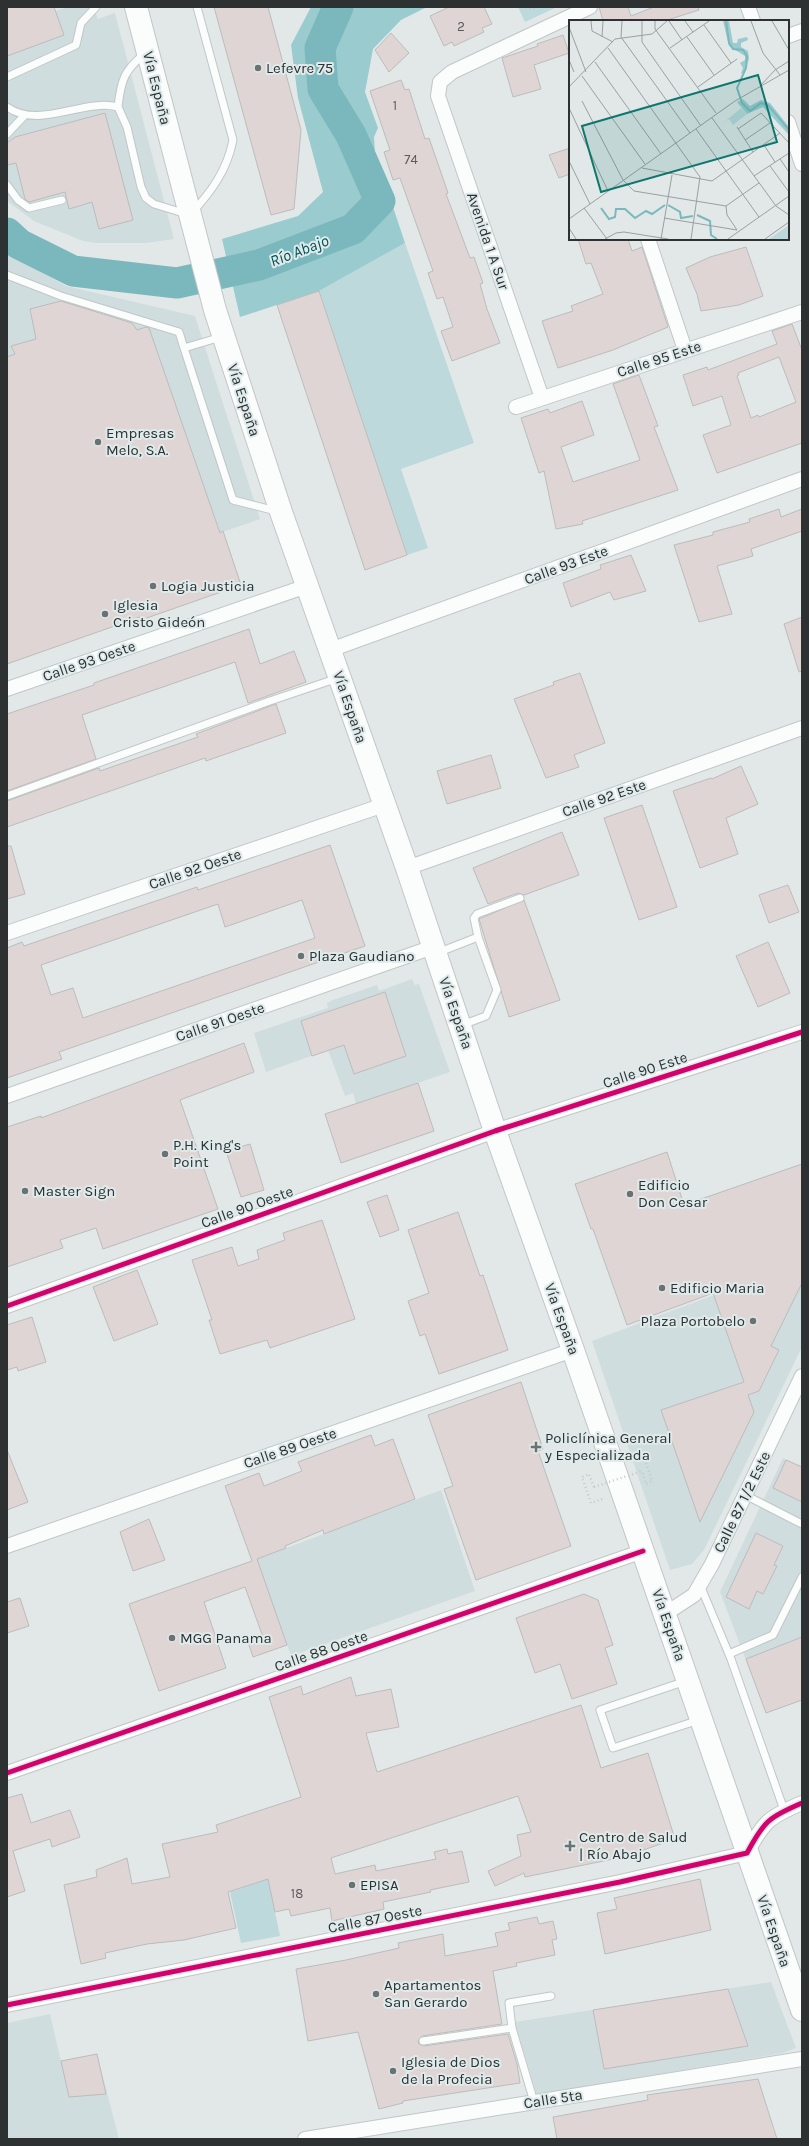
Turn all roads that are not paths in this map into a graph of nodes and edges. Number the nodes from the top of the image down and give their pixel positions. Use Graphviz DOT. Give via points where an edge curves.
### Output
graph roads {
  1 [pos="136,7"];
  2 [pos="197,7"];
  3 [pos="590,7"];
  4 [pos="748,7"];
  5 [pos="95,8"];
  6 [pos="574,18"];
  7 [pos="569,20"];
  8 [pos="753,20"];
  9 [pos="802,30"];
  10 [pos="789,36"];
  11 [pos="148,51"];
  12 [pos="7,77"];
  13 [pos="118,106"];
  14 [pos="7,107"];
  15 [pos="24,116"];
  16 [pos="789,125"];
  17 [pos="7,134"];
  18 [pos="801,160"];
  19 [pos="7,185"];
  20 [pos="62,200"];
  21 [pos="190,218"];
  22 [pos="648,240"];
  23 [pos="7,275"];
  24 [pos="802,312"];
  25 [pos="223,336"];
  26 [pos="184,348"];
  27 [pos="686,350"];
  28 [pos="542,398"];
  29 [pos="516,407"];
  30 [pos="802,479"];
  31 [pos="281,512"];
  32 [pos="307,586"];
  33 [pos="330,650"];
  34 [pos="340,678"];
  35 [pos="7,689"];
  36 [pos="802,728"];
  37 [pos="7,796"];
  38 [pos="384,805"];
  39 [pos="407,868"];
  40 [pos="520,898"];
  41 [pos="7,933"];
  42 [pos="478,937"];
  43 [pos="435,950"];
  44 [pos="461,1026"];
  45 [pos="802,1032"];
  46 [pos="7,1096"];
  47 [pos="495,1131"];
  48 [pos="7,1306"];
  49 [pos="573,1350"];
  50 [pos="802,1376"];
  51 [pos="745,1495"];
  52 [pos="802,1524"];
  53 [pos="7,1546"];
  54 [pos="643,1551"];
  55 [pos="802,1577"];
  56 [pos="700,1584"];
  57 [pos="665,1614"];
  58 [pos="729,1654"];
  59 [pos="688,1680"];
  60 [pos="701,1719"];
  61 [pos="7,1773"];
  62 [pos="802,1803"];
  63 [pos="784,1810"];
  64 [pos="747,1853"];
  65 [pos="551,1996"];
  66 [pos="7,2005"];
  67 [pos="802,2010"];
  68 [pos="512,2028"];
  69 [pos="423,2041"];
  70 [pos="802,2059"];
  71 [pos="534,2102"];
  72 [pos="305,2139"];
  1 -- 11 [label="main road, Vía España"];
  2 -- 21 [label="lane" via="233,140 229,159 209,194"];
  3 -- 6 [label="street"];
  4 -- 8 [label="street"];
  5 -- 12 [label="lane" via="81,23 76,45"];
  7 -- 28 [label="street, Avenida 1 A Sur" via="452,72 440,82 438,96"];
  9 -- 10 [label="street"];
  11 -- 13 [label="lane" via="129,67 120,87"];
  11 -- 21 [label="main road, Vía España"];
  13 -- 15 [label="lane" via="108,104"];
  13 -- 21 [label="lane" via="127,127 146,198 154,204"];
  14 -- 15 [label="lane"];
  15 -- 17 [label="lane"];
  16 -- 18 [label="street"];
  19 -- 20 [label="lane" via="18,200 29,208"];
  21 -- 25 [label="main road, Vía España"];
  22 -- 27 [label="street"];
  23 -- 26 [label="lane" via="61,296 179,332"];
  24 -- 27 [label="street, Calle 95 Este"];
  25 -- 26 [label="lane"];
  25 -- 31 [label="main road, Vía España"];
  26 -- 31 [label="lane" via="233,500"];
  27 -- 28 [label="street, Calle 95 Este"];
  28 -- 29 [label="street, Calle 95 Este"];
  30 -- 33 [label="street, Calle 93 Este"];
  31 -- 32 [label="main road, Vía España"];
  32 -- 33 [label="main road, Vía España"];
  32 -- 35 [label="street, Calle 93 Oeste"];
  33 -- 34 [label="main road, Vía España"];
  34 -- 37 [label="lane"];
  34 -- 38 [label="main road, Vía España"];
  36 -- 39 [label="street, Calle 92 Este"];
  38 -- 39 [label="main road, Vía España"];
  38 -- 41 [label="street, Calle 92 Oeste"];
  39 -- 43 [label="main road, Vía España"];
  40 -- 42 [label="lane" via="477,914 474,923"];
  42 -- 43 [label="lane"];
  42 -- 44 [label="lane" via="497,990 486,1016"];
  43 -- 44 [label="main road, Vía España"];
  43 -- 46 [label="street, Calle 91 Oeste"];
  44 -- 47 [label="main road, Vía España"];
  45 -- 47 [label="street, Calle 90 Este"];
  47 -- 48 [label="street, Calle 90 Oeste"];
  47 -- 49 [label="main road, Vía España"];
  49 -- 53 [label="street, Calle 89 Oeste"];
  49 -- 54 [label="main road, Vía España"];
  50 -- 51 [label="street, Calle 87 1/2 Este"];
  51 -- 52 [label="lane"];
  51 -- 56 [label="street, Calle 87 1/2 Este"];
  54 -- 57 [label="main road, Vía España"];
  54 -- 61 [label="street, Calle 88 Oeste"];
  55 -- 58 [label="lane" via="773,1635"];
  56 -- 57 [label="street, Calle 87 1/2 Este" via="694,1595"];
  56 -- 58 [label="lane"];
  57 -- 59 [label="main road, Vía España"];
  58 -- 63 [label="lane"];
  59 -- 60 [label="main road, Vía España"];
  59 -- 60 [label="lane" via="600,1710 613,1748"];
  60 -- 64 [label="main road, Vía España"];
  62 -- 63 [label="street"];
  63 -- 64 [label="street" via="766,1821"];
  64 -- 66 [label="street, Calle 87 Oeste" via="612,1884"];
  64 -- 67 [label="main road, Vía España"];
  65 -- 68 [label="lane" via="509,2003"];
  68 -- 69 [label="lane"];
  68 -- 71 [label="lane"];
  70 -- 71 [label="street, Calle 5ta"];
  71 -- 72 [label="street, Calle 5ta"];
}
